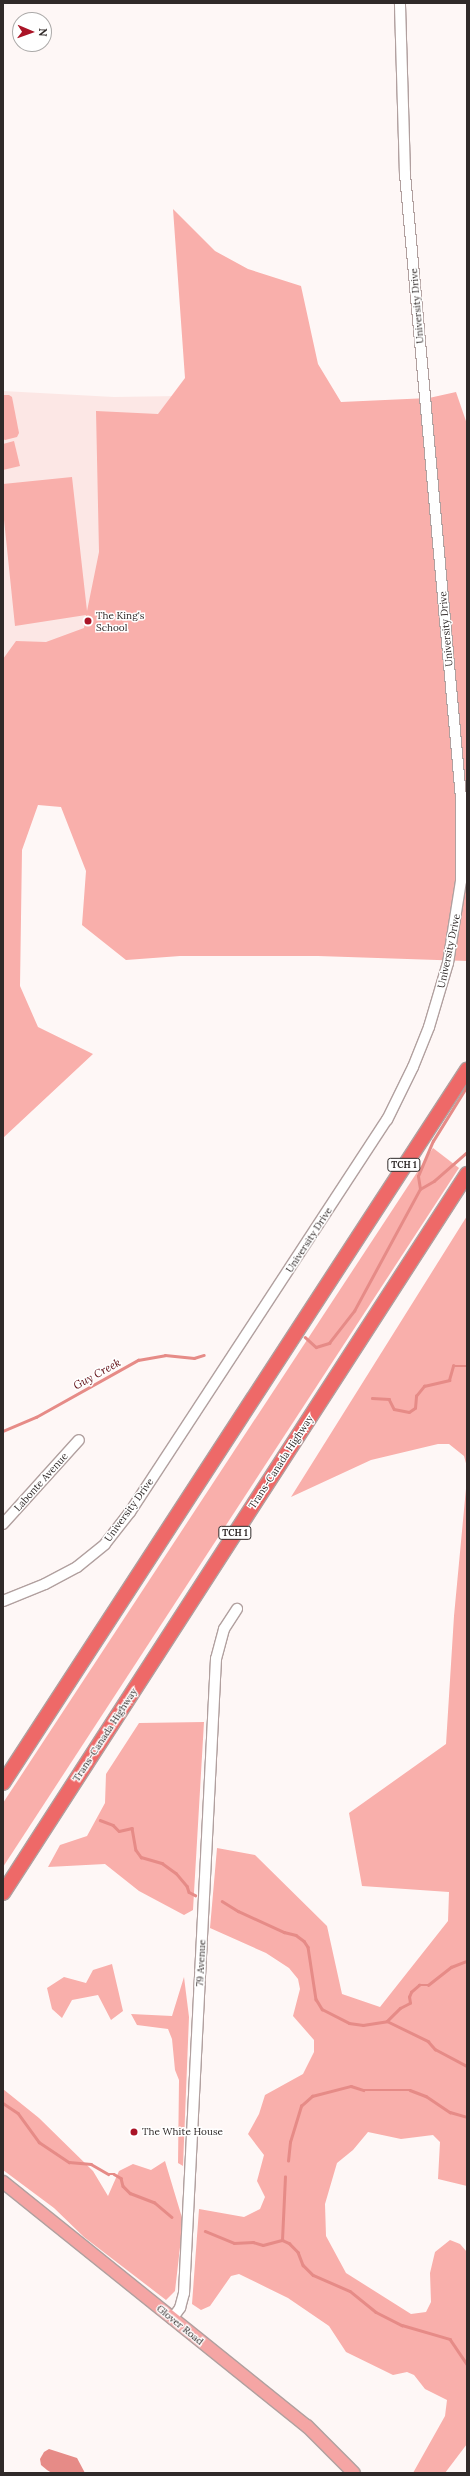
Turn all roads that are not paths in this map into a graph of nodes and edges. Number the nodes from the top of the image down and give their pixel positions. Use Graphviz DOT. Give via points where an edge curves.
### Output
graph roads {
  1 [pos="400,3"];
  2 [pos="467,1070"];
  3 [pos="467,1174"];
  4 [pos="79,1440"];
  5 [pos="3,1524"];
  6 [pos="3,1601"];
  7 [pos="237,1609"];
  8 [pos="3,1783"];
  9 [pos="3,1892"];
  10 [pos="3,2182"];
  11 [pos="172,2318"];
  12 [pos="354,2473"];
  1 -- 6 [label="street, University Drive" via="405,174 461,798 461,880 448,963 429,1027 387,1120 130,1512 105,1544 77,1567 45,1584"];
  2 -- 8 [label="highway, TCH 1"];
  3 -- 9 [label="highway, Trans-Canada Highway / TCH 1"];
  4 -- 5 [label="street, Labonte Avenue"];
  7 -- 11 [label="street, 79 Avenue" via="224,1629 216,1659 184,2293 180,2308"];
  10 -- 11 [label="main road, Glover Road"];
  11 -- 12 [label="main road, Glover Road" via="307,2426"];
}
